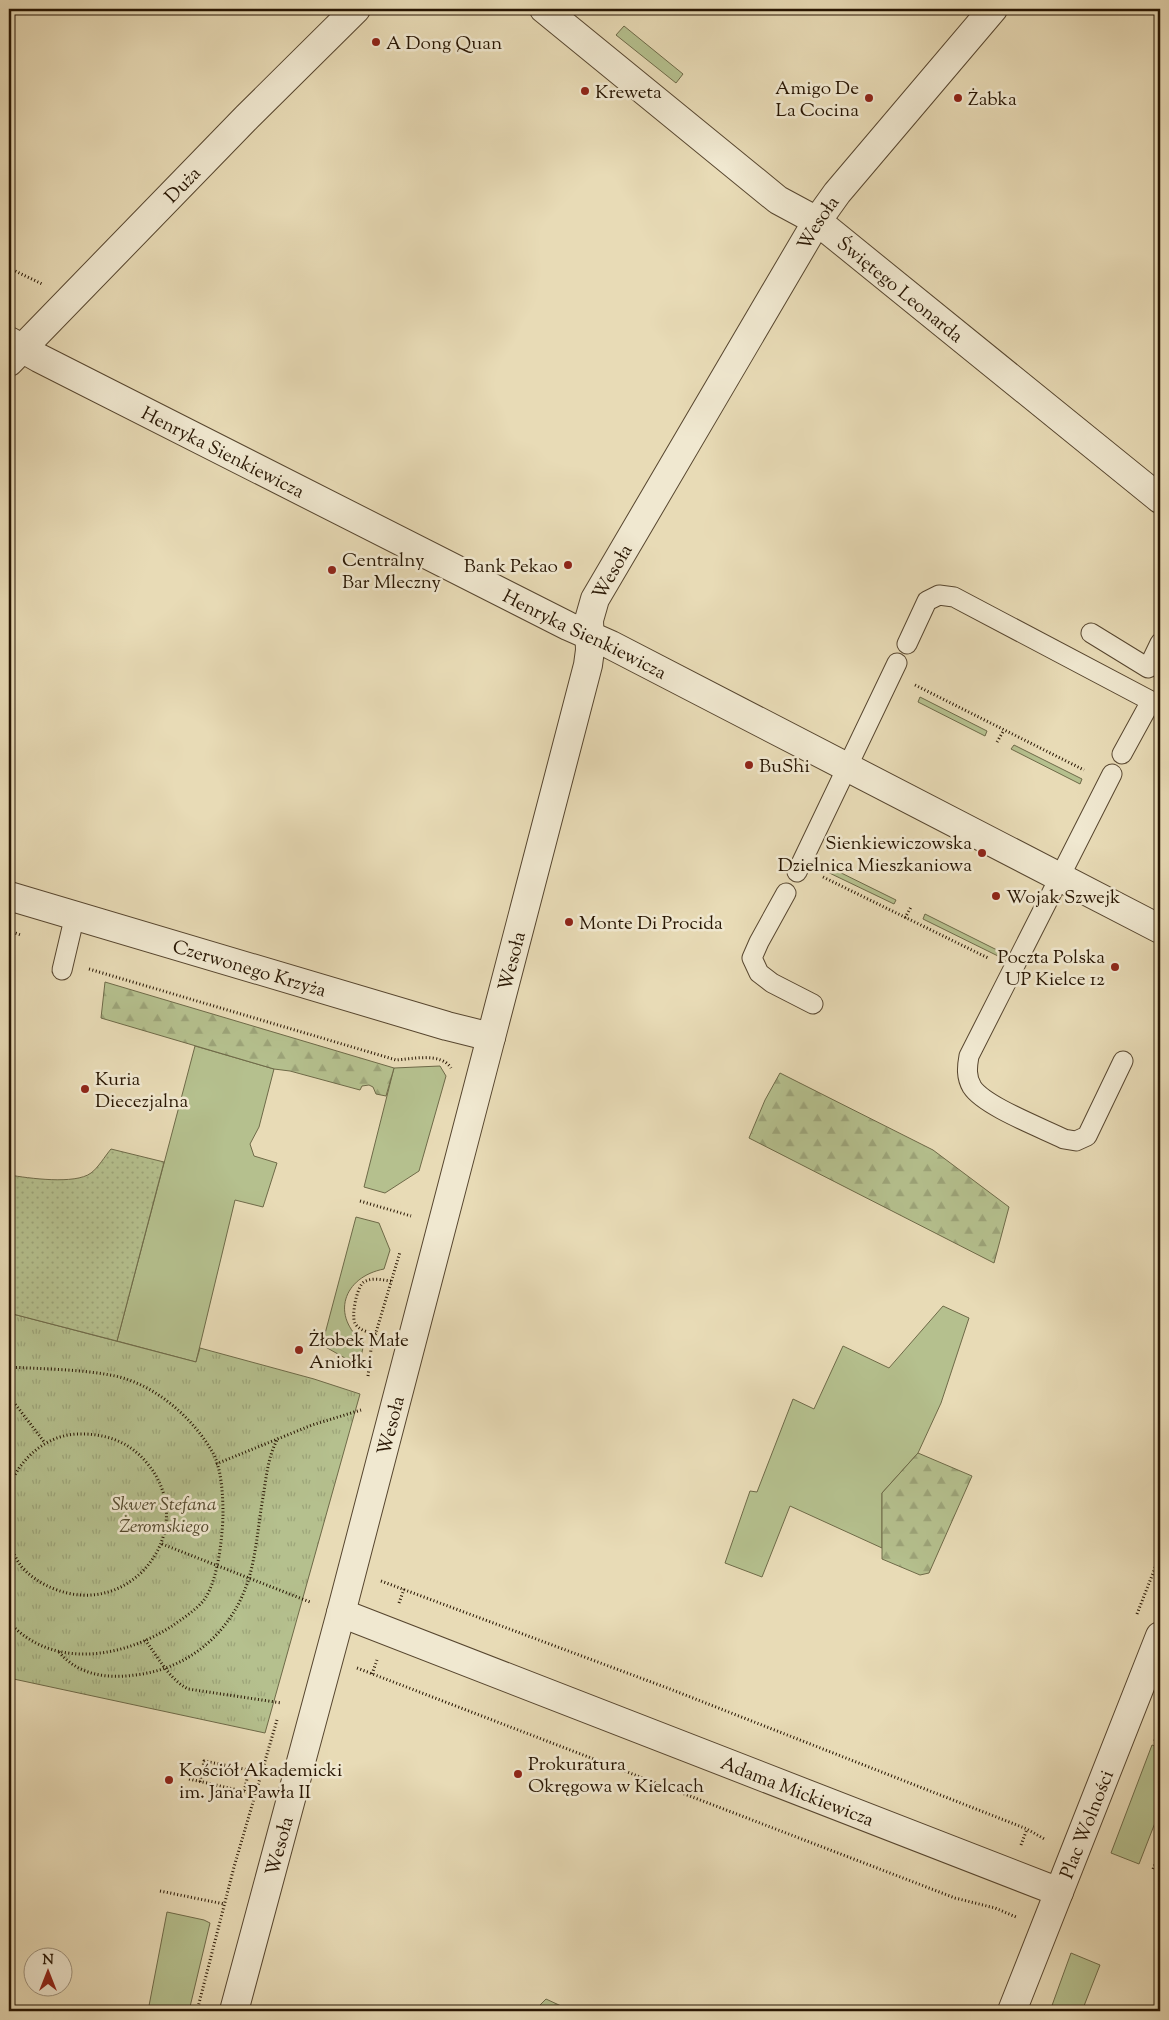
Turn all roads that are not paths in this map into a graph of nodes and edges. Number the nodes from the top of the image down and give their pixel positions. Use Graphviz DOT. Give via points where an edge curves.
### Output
graph roads {
  1 [pos="356,9"];
  2 [pos="544,9"];
  3 [pos="993,9"];
  4 [pos="817,221"];
  5 [pos="13,351"];
  6 [pos="1160,499"];
  7 [pos="1091,633"];
  8 [pos="589,636"];
  9 [pos="1160,643"];
  10 [pos="907,644"];
  11 [pos="895,668"];
  12 [pos="1122,754"];
  13 [pos="847,769"];
  14 [pos="1110,778"];
  15 [pos="798,869"];
  16 [pos="1061,878"];
  17 [pos="786,893"];
  18 [pos="9,896"];
  19 [pos="75,915"];
  20 [pos="1160,929"];
  21 [pos="64,964"];
  22 [pos="813,1004"];
  23 [pos="491,1037"];
  24 [pos="1123,1061"];
  25 [pos="341,1613"];
  26 [pos="1160,1636"];
  27 [pos="1059,1892"];
  28 [pos="234,2011"];
  29 [pos="1012,2011"];
  1 -- 5 [label="street, Duża"];
  2 -- 4 [label="street, Świętego Leonarda" via="778,200"];
  3 -- 4 [label="street, Wesoła"];
  4 -- 6 [label="street, Świętego Leonarda"];
  4 -- 8 [label="street, Wesoła" via="595,599 589,620"];
  5 -- 8 [label="street, Henryka Sienkiewicza"];
  7 -- 9 [label="lane" via="1148,668"];
  8 -- 13 [label="street, Henryka Sienkiewicza"];
  8 -- 23 [label="street, Wesoła" via="588,665"];
  10 -- 12 [label="lane" via="928,601 939,595 954,597 1152,701"];
  11 -- 13 [label="lane"];
  13 -- 15 [label="lane"];
  13 -- 16 [label="street, Henryka Sienkiewicza"];
  14 -- 16 [label="lane"];
  16 -- 20 [label="street, Henryka Sienkiewicza"];
  16 -- 24 [label="lane" via="969,1056 968,1077 972,1087 992,1103 1076,1141 1088,1136"];
  17 -- 22 [label="lane" via="752,958 758,973"];
  18 -- 19 [label="street, Czerwonego Krzyża"];
  19 -- 21 [label="lane"];
  19 -- 23 [label="street, Czerwonego Krzyża"];
  23 -- 25 [label="street, Wesoła"];
  25 -- 27 [label="street, Adama Mickiewicza"];
  25 -- 28 [label="street, Wesoła"];
  26 -- 27 [label="street, Plac Wolności"];
  27 -- 29 [label="street, Plac Wolności"];
}
